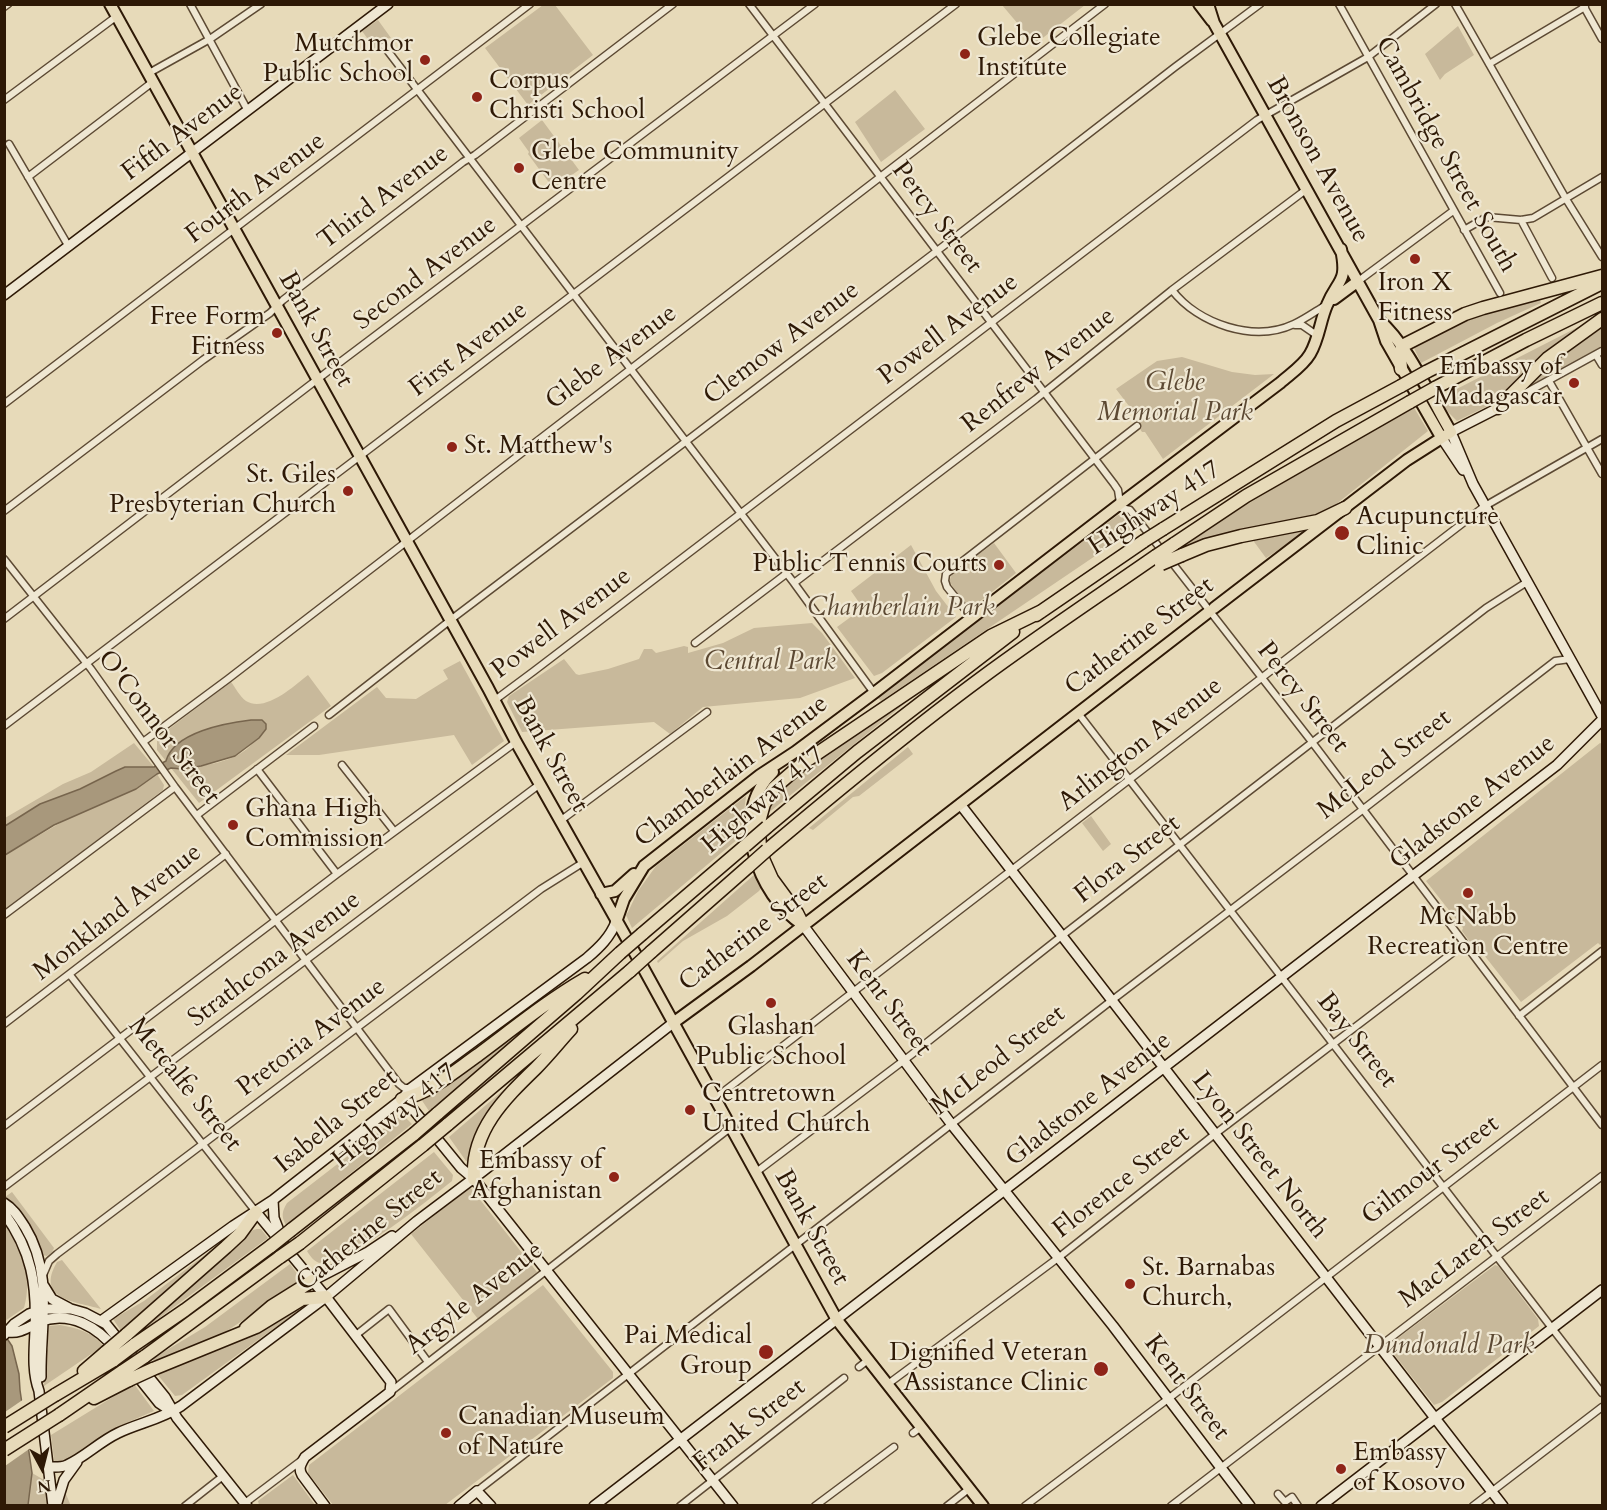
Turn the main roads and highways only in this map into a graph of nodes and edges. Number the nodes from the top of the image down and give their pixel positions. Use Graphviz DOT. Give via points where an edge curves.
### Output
graph roads {
  1 [pos="110,4"];
  2 [pos="388,4"];
  3 [pos="1199,4"];
  4 [pos="1208,4"];
  5 [pos="1214,23"];
  6 [pos="192,154"];
  7 [pos="1341,249"];
  8 [pos="1602,276"];
  9 [pos="1357,282"];
  10 [pos="1602,283"];
  11 [pos="5,293"];
  12 [pos="1602,303"];
  13 [pos="1327,305"];
  14 [pos="1602,319"];
  15 [pos="1379,320"];
  16 [pos="1402,346"];
  17 [pos="1401,369"];
  18 [pos="1498,408"];
  19 [pos="1446,435"];
  20 [pos="1346,508"];
  21 [pos="1159,560"];
  22 [pos="1042,611"];
  23 [pos="1602,718"];
  24 [pos="795,752"];
  25 [pos="960,804"];
  26 [pos="644,866"];
  27 [pos="601,894"];
  28 [pos="616,921"];
  29 [pos="803,926"];
  30 [pos="601,970"];
  31 [pos="604,993"];
  32 [pos="673,1023"];
  33 [pos="1164,1068"];
  34 [pos="398,1102"];
  35 [pos="474,1179"];
  36 [pos="1005,1191"];
  37 [pos="273,1200"];
  38 [pos="4,1203"];
  39 [pos="256,1212"];
  40 [pos="4,1213"];
  41 [pos="417,1221"];
  42 [pos="283,1252"];
  43 [pos="312,1281"];
  44 [pos="44,1285"];
  45 [pos="1602,1290"];
  46 [pos="326,1297"];
  47 [pos="71,1309"];
  48 [pos="39,1310"];
  49 [pos="837,1320"];
  50 [pos="101,1321"];
  51 [pos="39,1322"];
  52 [pos="10,1333"];
  53 [pos="241,1333"];
  54 [pos="130,1340"];
  55 [pos="34,1356"];
  56 [pos="126,1375"];
  57 [pos="39,1391"];
  58 [pos="390,1392"];
  59 [pos="172,1412"];
  60 [pos="1436,1418"];
  61 [pos="4,1427"];
  62 [pos="680,1440"];
  63 [pos="4,1450"];
  64 [pos="80,1459"];
  65 [pos="48,1467"];
  66 [pos="246,1504"];
  67 [pos="55,1506"];
  68 [pos="325,1506"];
  69 [pos="459,1506"];
  70 [pos="491,1506"];
  71 [pos="594,1506"];
  72 [pos="733,1506"];
  73 [pos="983,1506"];
  74 [pos="1251,1506"];
  75 [pos="1321,1506"];
  76 [pos="1503,1506"];
  1 -- 6 [label="main road, Bank Street"];
  2 -- 6 [label="main road, Fifth Avenue"];
  3 -- 5 [label="main road, Bronson Avenue"];
  4 -- 5 [label="main road, Bronson Avenue"];
  5 -- 7 [label="main road, Bronson Avenue"];
  6 -- 11 [label="main road, Fifth Avenue"];
  6 -- 27 [label="main road, Bank Street"];
  7 -- 9 [label="main road, Bronson Avenue"];
  7 -- 13 [label="main road, Chamberlain Avenue" via="1343,278"];
  8 -- 16 [label="highway" via="1483,308"];
  9 -- 13 [label="main road"];
  9 -- 15 [label="main road, Bronson Avenue"];
  10 -- 22 [label="highway, Highway 417, bridge" via="1336,421 1144,541"];
  12 -- 21 [label="highway, bridge" via="1435,388 1246,496 1174,544"];
  13 -- 24 [label="main road, Chamberlain Avenue" via="1306,359 1280,383"];
  14 -- 18 [label="highway" via="1548,358"];
  15 -- 16 [label="main road, Bronson Avenue"];
  15 -- 17 [label="main road, Bronson Avenue"];
  16 -- 17 [label="highway"];
  16 -- 19 [label="main road, Bronson Avenue"];
  17 -- 19 [label="main road, Bronson Avenue"];
  18 -- 19 [label="main road"];
  19 -- 20 [label="main road, Catherine Street"];
  19 -- 23 [label="main road, Bronson Avenue"];
  20 -- 21 [label="highway, bridge" via="1318,522 1220,541"];
  20 -- 25 [label="main road, Catherine Street"];
  21 -- 31 [label="highway, bridge" via="1109,588 978,680 845,784"];
  22 -- 29 [label="highway" via="991,636 803,763 774,788 759,822 760,852 772,879"];
  22 -- 30 [label="highway, Highway 417, bridge" via="912,709 767,827"];
  23 -- 33 [label="main road, Gladstone Avenue" via="1562,762"];
  24 -- 26 [label="main road, Chamberlain Avenue"];
  24 -- 29 [label="main road" via="761,784 752,807 750,832 766,882 792,918"];
  25 -- 29 [label="main road, Catherine Street"];
  25 -- 33 [label="main road, Lyon Street North"];
  26 -- 27 [label="main road" via="615,891"];
  26 -- 28 [label="main road, Chamberlain Avenue"];
  27 -- 28 [label="main road, Bank Street"];
  28 -- 32 [label="main road, Bank Street"];
  28 -- 34 [label="main road, Isabella Street" via="612,933 593,953"];
  29 -- 32 [label="main road, Catherine Street"];
  29 -- 36 [label="main road, Kent Street"];
  30 -- 34 [label="highway" via="567,990 455,1072 417,1096"];
  30 -- 54 [label="highway, Highway 417, bridge" via="414,1134 185,1310"];
  31 -- 35 [label="highway" via="493,1113 478,1144"];
  31 -- 42 [label="highway, bridge" via="423,1145 300,1243"];
  32 -- 35 [label="main road, Catherine Street"];
  32 -- 49 [label="main road, Bank Street"];
  33 -- 36 [label="main road, Gladstone Avenue"];
  33 -- 60 [label="main road, Lyon Street North"];
  34 -- 35 [label="main road" via="412,1108"];
  34 -- 37 [label="main road, Isabella Street"];
  35 -- 41 [label="main road, Catherine Street"];
  35 -- 62 [label="main road"];
  36 -- 49 [label="main road, Gladstone Avenue"];
  36 -- 74 [label="main road, Kent Street"];
  37 -- 39 [label="main road, Isabella Street"];
  37 -- 42 [label="main road"];
  38 -- 44 [label="main road" via="11,1207 35,1246"];
  39 -- 42 [label="main road, Metcalfe Street"];
  39 -- 50 [label="main road, Isabella Street"];
  39 -- 54 [label="highway" via="240,1234"];
  40 -- 48 [label="main road" via="28,1256"];
  41 -- 43 [label="main road"];
  41 -- 46 [label="main road, Catherine Street"];
  42 -- 43 [label="main road, Metcalfe Street"];
  42 -- 56 [label="highway, bridge" via="144,1357"];
  43 -- 46 [label="main road, Metcalfe Street"];
  43 -- 53 [label="highway" via="254,1319"];
  44 -- 47 [label="main road" via="52,1299"];
  44 -- 48 [label="main road"];
  45 -- 60 [label="main road"];
  46 -- 53 [label="highway" via="302,1299"];
  46 -- 58 [label="main road, Metcalfe Street" via="391,1379"];
  46 -- 59 [label="main road, Catherine Street"];
  47 -- 48 [label="main road"];
  47 -- 50 [label="main road"];
  48 -- 51 [label="main road"];
  48 -- 52 [label="main road" via="14,1324"];
  49 -- 62 [label="main road, Gladstone Avenue"];
  49 -- 73 [label="main road, Bank Street" via="888,1384 917,1430"];
  50 -- 59 [label="main road" via="165,1397"];
  51 -- 52 [label="main road"];
  51 -- 55 [label="main road"];
  51 -- 57 [label="main road"];
  51 -- 59 [label="main road" via="75,1320 102,1334 159,1403"];
  52 -- 55 [label="main road" via="28,1343"];
  53 -- 56 [label="highway, bridge" via="153,1369"];
  54 -- 61 [label="highway, bridge" via="56,1395"];
  55 -- 57 [label="main road"];
  56 -- 63 [label="highway, bridge"];
  57 -- 65 [label="main road"];
  58 -- 68 [label="main road, Argyle Avenue" via="305,1457 300,1473"];
  59 -- 64 [label="main road, Catherine Street" via="116,1434"];
  59 -- 66 [label="main road"];
  60 -- 75 [label="main road"];
  60 -- 76 [label="main road, Lyon Street North"];
  62 -- 71 [label="main road, Gladstone Avenue"];
  62 -- 72 [label="main road"];
  64 -- 65 [label="main road" via="62,1467"];
  64 -- 67 [label="main road" via="64,1480"];
  65 -- 67 [label="main road"];
  69 -- 70 [label="main road, McLeod Street" via="477,1491"];
}
